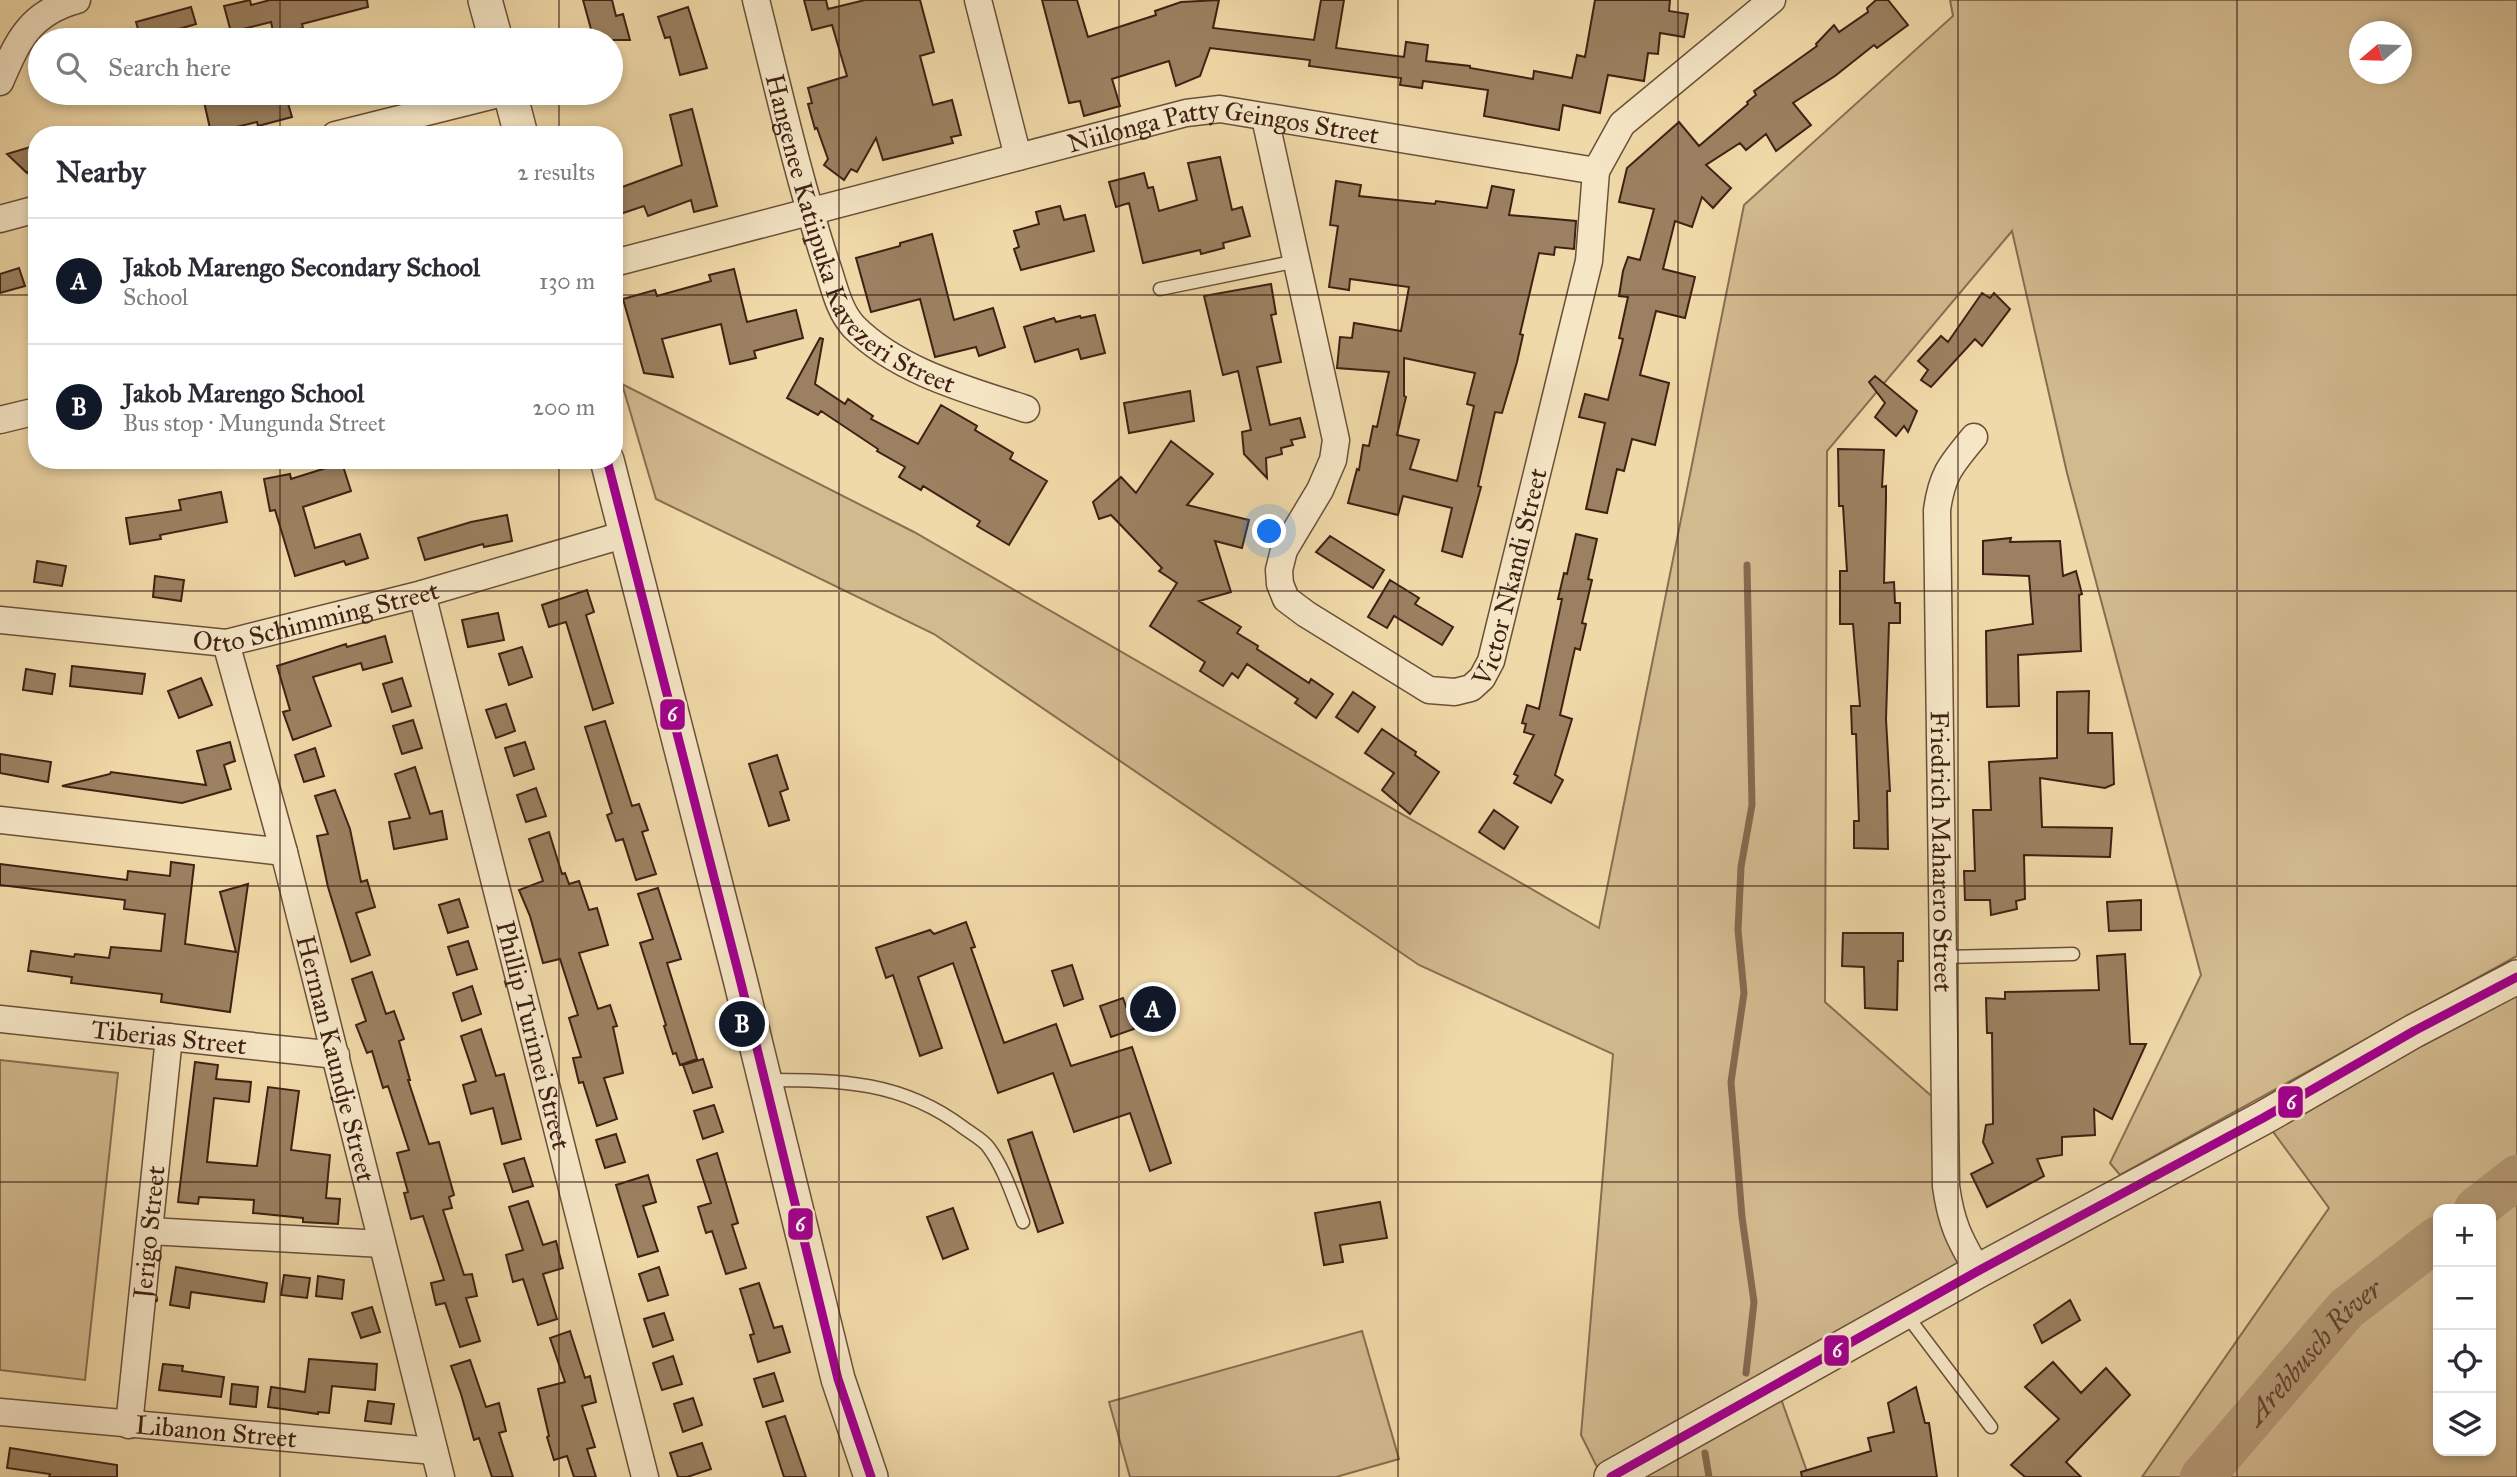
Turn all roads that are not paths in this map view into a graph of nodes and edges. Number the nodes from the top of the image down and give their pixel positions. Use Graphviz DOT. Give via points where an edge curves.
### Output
graph roads {
  1 [pos="77,0"];
  2 [pos="485,0"];
  3 [pos="756,0"];
  4 [pos="978,0"];
  5 [pos="1772,0"];
  6 [pos="493,28"];
  7 [pos="0,82"];
  8 [pos="455,105"];
  9 [pos="513,105"];
  10 [pos="1265,118"];
  11 [pos="371,126"];
  12 [pos="519,126"];
  13 [pos="1018,156"];
  14 [pos="1596,171"];
  15 [pos="28,211"];
  16 [pos="810,213"];
  17 [pos="0,219"];
  18 [pos="623,261"];
  19 [pos="1297,261"];
  20 [pos="1160,289"];
  21 [pos="1026,409"];
  22 [pos="28,413"];
  23 [pos="0,420"];
  24 [pos="1974,437"];
  25 [pos="609,469"];
  26 [pos="626,534"];
  27 [pos="422,594"];
  28 [pos="0,620"];
  29 [pos="226,643"];
  30 [pos="0,820"];
  31 [pos="284,852"];
  32 [pos="2073,954"];
  33 [pos="1943,957"];
  34 [pos="2517,977"];
  35 [pos="0,1019"];
  36 [pos="169,1037"];
  37 [pos="336,1055"];
  38 [pos="765,1080"];
  39 [pos="1023,1222"];
  40 [pos="150,1231"];
  41 [pos="382,1244"];
  42 [pos="810,1262"];
  43 [pos="1978,1271"];
  44 [pos="1904,1312"];
  45 [pos="0,1412"];
  46 [pos="129,1425"];
  47 [pos="1991,1427"];
  48 [pos="434,1451"];
  49 [pos="441,1477"];
  50 [pos="645,1477"];
  51 [pos="871,1477"];
  52 [pos="896,1477"];
  53 [pos="1611,1477"];
  1 -- 7 [label="street" via="44,13 27,28"];
  2 -- 6 [label="street"];
  3 -- 16 [label="street, Hangenee Katiipuka Kavezeri Street"];
  4 -- 13 [label="street"];
  5 -- 14 [label="street" via="1622,124"];
  8 -- 11 [label="street"];
  9 -- 12 [label="street"];
  10 -- 13 [label="street, Niilonga Patty Geingos Street" via="1220,109 1186,113"];
  10 -- 14 [label="street, Niilonga Patty Geingos Street"];
  10 -- 19 [label="street, Victor Nkandi Street"];
  13 -- 16 [label="street, Niilonga Patty Geingos Street"];
  14 -- 19 [label="street, Victor Nkandi Street" via="1593,228 1582,288 1491,661 1471,688 1429,690 1286,599 1279,570 1284,550 1320,491 1335,440"];
  15 -- 17 [label="street"];
  16 -- 18 [label="street, Niilonga Patty Geingos Street"];
  16 -- 21 [label="street, Hangenee Katiipuka Kavezeri Street" via="842,310 854,326 927,376"];
  19 -- 20 [label="lane"];
  22 -- 23 [label="street"];
  24 -- 33 [label="street, Friedrich Maharero Street" via="1947,469 1937,510"];
  25 -- 26 [label="street"];
  26 -- 27 [label="street, Otto Schimming Street"];
  26 -- 38 [label="street"];
  27 -- 29 [label="street, Otto Schimming Street"];
  27 -- 50 [label="street, Phillip Turimei Street"];
  28 -- 29 [label="street, Otto Schimming Street"];
  29 -- 31 [label="street, Herman Kaundje Street"];
  30 -- 31 [label="street"];
  31 -- 37 [label="street, Herman Kaundje Street"];
  32 -- 33 [label="lane"];
  33 -- 43 [label="street, Friedrich Maharero Street" via="1950,1214"];
  34 -- 43 [label="street"];
  35 -- 36 [label="street, Tiberias Street"];
  36 -- 37 [label="street, Tiberias Street"];
  36 -- 40 [label="street, Jerigo Street"];
  37 -- 41 [label="street, Herman Kaundje Street"];
  38 -- 39 [label="lane" via="831,1080 890,1089 944,1113 988,1146"];
  38 -- 42 [label="street"];
  40 -- 41 [label="street"];
  40 -- 46 [label="street, Jerigo Street"];
  41 -- 48 [label="street, Herman Kaundje Street"];
  42 -- 51 [label="street" via="838,1379"];
  42 -- 52 [label="street" via="827,1290"];
  43 -- 44 [label="street"];
  44 -- 47 [label="lane"];
  44 -- 53 [label="street"];
  45 -- 46 [label="street, Libanon Street"];
  46 -- 48 [label="street, Libanon Street"];
  48 -- 49 [label="street, Herman Kaundje Street"];
}
